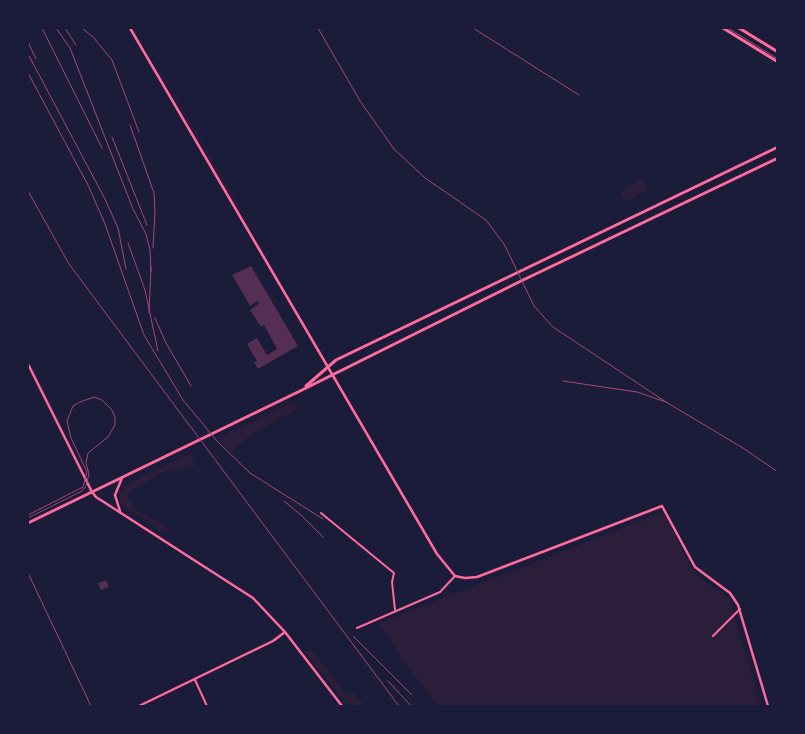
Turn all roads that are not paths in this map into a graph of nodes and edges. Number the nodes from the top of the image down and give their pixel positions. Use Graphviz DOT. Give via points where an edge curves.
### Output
graph roads {
  1 [pos="130,28"];
  2 [pos="723,28"];
  3 [pos="740,28"];
  4 [pos="778,52"];
  5 [pos="778,62"];
  6 [pos="778,147"];
  7 [pos="778,158"];
  8 [pos="28,364"];
  9 [pos="328,368"];
  10 [pos="331,374"];
  11 [pos="298,392"];
  12 [pos="123,476"];
  13 [pos="92,492"];
  14 [pos="121,512"];
  15 [pos="321,513"];
  16 [pos="28,523"];
  17 [pos="455,576"];
  18 [pos="395,610"];
  19 [pos="740,610"];
  20 [pos="357,628"];
  21 [pos="285,632"];
  22 [pos="713,636"];
  23 [pos="195,680"];
  24 [pos="139,706"];
  25 [pos="207,706"];
  26 [pos="342,706"];
  27 [pos="768,706"];
  1 -- 9 [label="street"];
  2 -- 5 [label="main road"];
  3 -- 4 [label="main road"];
  6 -- 9 [label="main road" via="345,356"];
  7 -- 10 [label="main road"];
  8 -- 13 [label="street"];
  9 -- 10 [label="street"];
  9 -- 11 [label="main road"];
  10 -- 11 [label="main road"];
  10 -- 17 [label="street" via="437,554"];
  11 -- 12 [label="main road"];
  12 -- 13 [label="main road"];
  12 -- 14 [label="street" via="116,496"];
  13 -- 14 [label="street"];
  13 -- 16 [label="main road"];
  14 -- 21 [label="street" via="253,598"];
  15 -- 18 [label="street" via="394,573"];
  17 -- 18 [label="street" via="440,592"];
  17 -- 19 [label="street" via="477,577 662,506 692,563 730,593"];
  18 -- 20 [label="street"];
  19 -- 22 [label="street"];
  19 -- 27 [label="street"];
  21 -- 23 [label="street"];
  21 -- 26 [label="street"];
  23 -- 24 [label="street"];
  23 -- 25 [label="street"];
}
